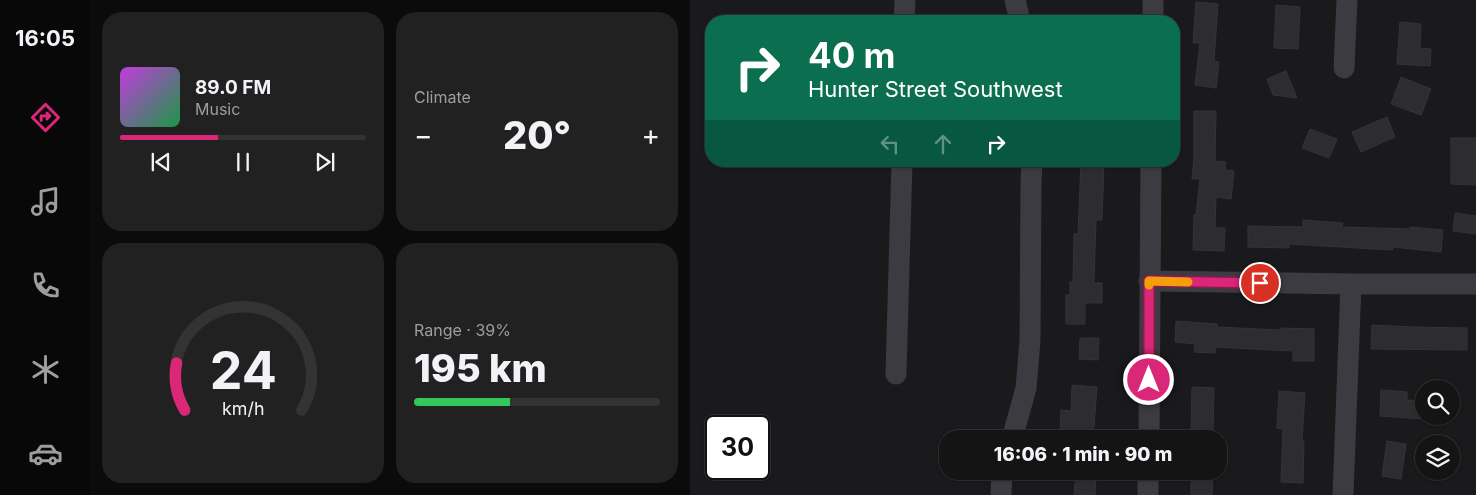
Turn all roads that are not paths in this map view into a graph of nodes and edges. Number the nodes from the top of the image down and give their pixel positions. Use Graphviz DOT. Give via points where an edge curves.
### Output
graph roads {
  1 [pos="905,0"];
  2 [pos="1015,0"];
  3 [pos="1153,0"];
  4 [pos="1347,0"];
  5 [pos="904,15"];
  6 [pos="1019,15"];
  7 [pos="1152,15"];
  8 [pos="1344,68"];
  9 [pos="902,167"];
  10 [pos="1032,167"];
  11 [pos="1151,167"];
  12 [pos="1149,281"];
  13 [pos="1351,284"];
  14 [pos="1476,284"];
  15 [pos="896,374"];
  16 [pos="1014,430"];
  17 [pos="1149,430"];
  18 [pos="1002,480"];
  19 [pos="1148,480"];
  20 [pos="1002,495"];
  21 [pos="1148,495"];
  22 [pos="1343,495"];
  1 -- 5 [label="street"];
  2 -- 6 [label="street"];
  3 -- 7 [label="street"];
  4 -- 8 [label="street"];
  9 -- 15 [label="street"];
  10 -- 16 [label="street" via="1030,341 1026,388"];
  11 -- 12 [label="street"];
  12 -- 13 [label="street"];
  12 -- 17 [label="street"];
  13 -- 14 [label="street"];
  13 -- 22 [label="street"];
  18 -- 20 [label="street"];
  19 -- 21 [label="street"];
}
